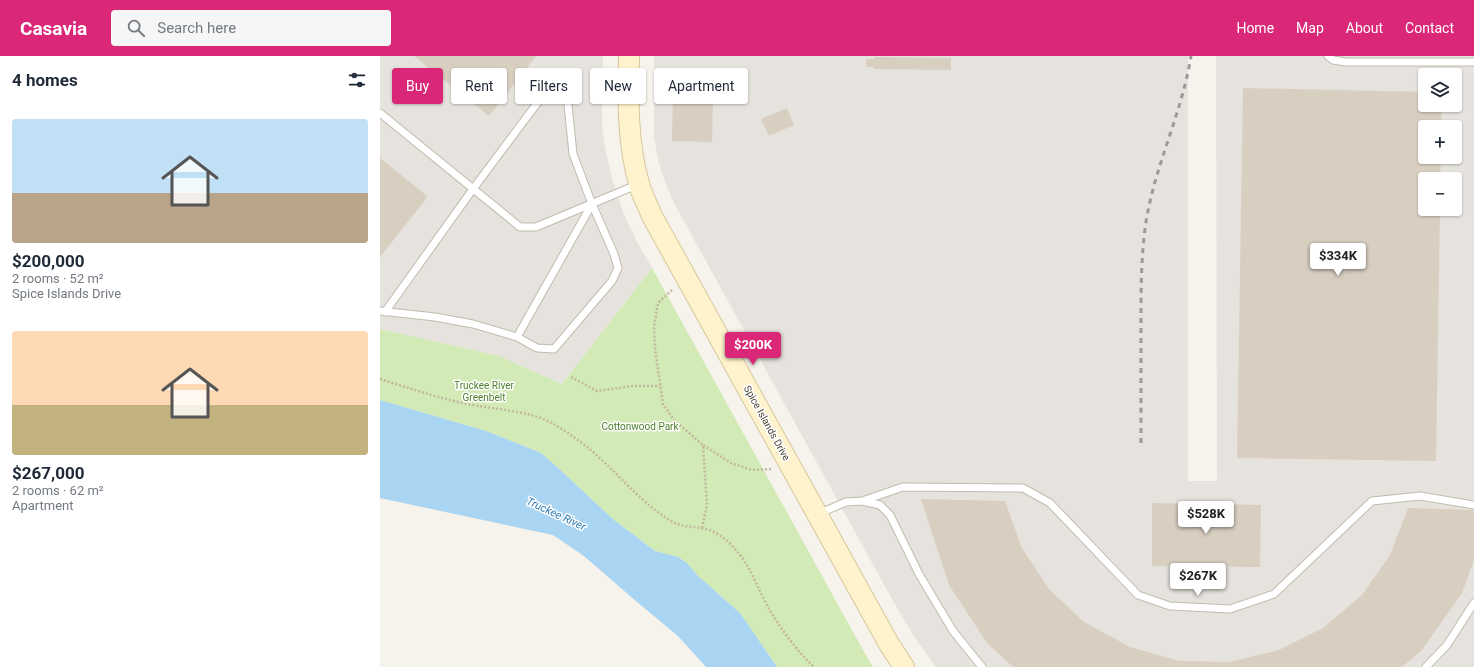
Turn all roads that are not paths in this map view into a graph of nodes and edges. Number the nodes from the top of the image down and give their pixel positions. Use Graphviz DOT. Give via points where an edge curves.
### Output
graph roads {
  1 [pos="629,56"];
  2 [pos="1328,56"];
  3 [pos="1474,62"];
  4 [pos="380,113"];
  5 [pos="639,184"];
  6 [pos="473,189"];
  7 [pos="592,204"];
  8 [pos="383,312"];
  9 [pos="517,337"];
  10 [pos="862,501"];
  11 [pos="1474,505"];
  12 [pos="817,514"];
  13 [pos="1474,603"];
  14 [pos="904,667"];
  15 [pos="982,667"];
  16 [pos="1426,667"];
  1 -- 5 [label="street, Spice Islands Drive" via="629,129 632,159"];
  2 -- 3 [label="lane" via="1333,60 1346,62"];
  4 -- 6 [label="lane"];
  5 -- 7 [label="lane"];
  5 -- 12 [label="street, Spice Islands Drive" via="652,216"];
  6 -- 7 [label="lane" via="520,227 536,227"];
  6 -- 7 [label="lane" via="550,86 554,86 559,87 567,95 573,154"];
  6 -- 8 [label="lane"];
  7 -- 9 [label="lane"];
  7 -- 9 [label="lane" via="618,268 612,281 554,349 537,348"];
  8 -- 9 [label="lane" via="435,317"];
  10 -- 11 [label="lane" via="903,487 1023,488 1050,503 1138,595 1170,606 1230,609 1274,594 1372,501 1420,496"];
  10 -- 12 [label="lane" via="846,502"];
  10 -- 15 [label="lane" via="880,505 890,515 919,574 953,631"];
  12 -- 14 [label="street, Spice Islands Drive"];
  13 -- 16 [label="lane" via="1447,645"];
}
